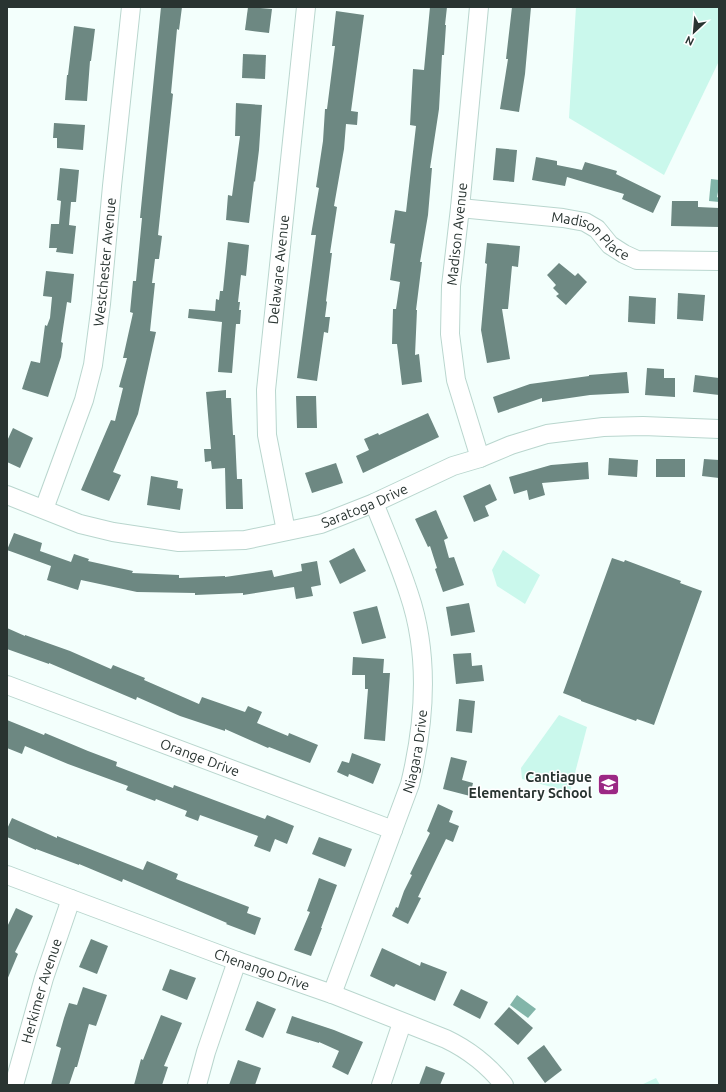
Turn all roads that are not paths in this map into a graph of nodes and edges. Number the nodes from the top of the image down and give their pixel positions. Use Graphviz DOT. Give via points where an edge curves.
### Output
graph roads {
  1 [pos="131,7"];
  2 [pos="306,7"];
  3 [pos="480,7"];
  4 [pos="460,208"];
  5 [pos="719,261"];
  6 [pos="719,429"];
  7 [pos="480,458"];
  8 [pos="7,495"];
  9 [pos="374,503"];
  10 [pos="44,509"];
  11 [pos="286,531"];
  12 [pos="7,685"];
  13 [pos="393,830"];
  14 [pos="7,875"];
  15 [pos="72,899"];
  16 [pos="237,961"];
  17 [pos="332,994"];
  18 [pos="402,1023"];
  19 [pos="13,1065"];
  20 [pos="14,1085"];
  21 [pos="197,1085"];
  22 [pos="381,1085"];
  23 [pos="504,1085"];
  1 -- 10 [label="street, Westchester Avenue" via="93,365 84,400"];
  2 -- 11 [label="street, Delaware Avenue" via="266,390 267,435"];
  3 -- 4 [label="street, Madison Avenue"];
  4 -- 5 [label="street, Madison Place" via="585,222 597,229 610,245 637,260"];
  4 -- 7 [label="street, Madison Avenue" via="451,286 450,334 456,380"];
  6 -- 7 [label="street, Saratoga Drive" via="603,427 547,434"];
  7 -- 9 [label="street, Saratoga Drive" via="454,466"];
  8 -- 10 [label="street, Saratoga Drive"];
  9 -- 11 [label="street, Saratoga Drive" via="321,524"];
  9 -- 13 [label="street, Niagara Drive" via="409,595 418,631 423,676 423,713 417,754 410,784"];
  10 -- 11 [label="street, Saratoga Drive" via="80,524 179,542 245,540"];
  12 -- 13 [label="street, Orange Drive"];
  13 -- 17 [label="street, Niagara Drive"];
  14 -- 15 [label="street, Chenango Drive"];
  15 -- 16 [label="street, Chenango Drive"];
  15 -- 19 [label="street, Herkimer Avenue"];
  16 -- 17 [label="street, Chenango Drive"];
  16 -- 21 [label="street"];
  17 -- 18 [label="street, Chenango Drive"];
  18 -- 22 [label="street"];
  18 -- 23 [label="street, Chenango Drive" via="463,1047 489,1068"];
  19 -- 20 [label="street, Herkimer Avenue"];
}
